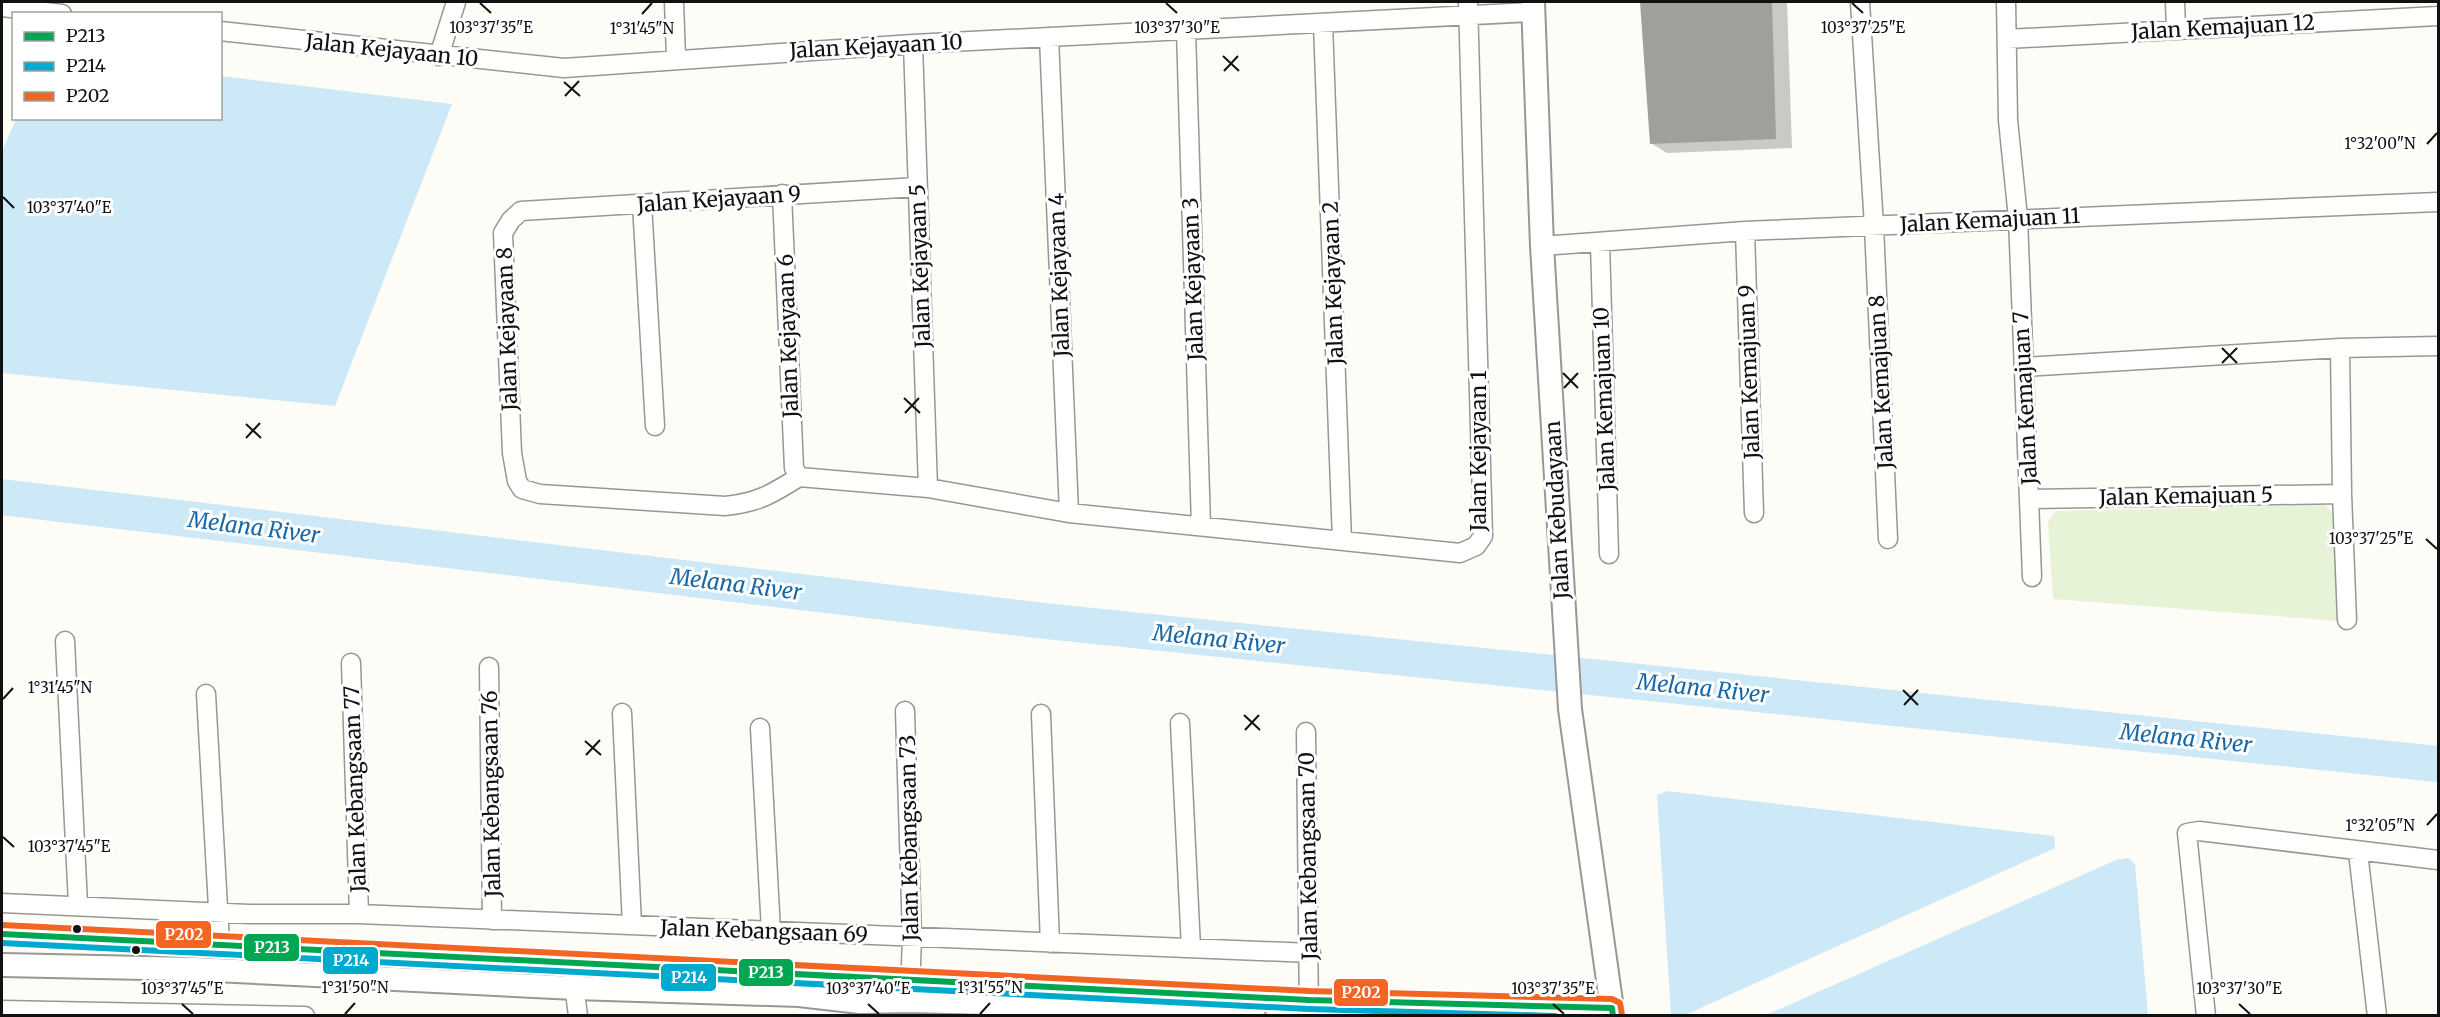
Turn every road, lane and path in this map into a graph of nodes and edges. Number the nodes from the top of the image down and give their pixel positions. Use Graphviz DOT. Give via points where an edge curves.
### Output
graph roads {
  1 [pos="456,2"];
  2 [pos="674,2"];
  3 [pos="1860,2"];
  4 [pos="2006,2"];
  5 [pos="2175,2"];
  6 [pos="36,6"];
  7 [pos="2,7"];
  8 [pos="1533,7"];
  9 [pos="1469,9"];
  10 [pos="56,12"];
  11 [pos="2439,16"];
  12 [pos="1323,24"];
  13 [pos="2176,29"];
  14 [pos="222,31"];
  15 [pos="1186,31"];
  16 [pos="1049,37"];
  17 [pos="2007,39"];
  18 [pos="913,44"];
  19 [pos="439,56"];
  20 [pos="676,58"];
  21 [pos="917,187"];
  22 [pos="782,194"];
  23 [pos="2439,202"];
  24 [pos="642,204"];
  25 [pos="521,211"];
  26 [pos="2018,218"];
  27 [pos="1874,226"];
  28 [pos="1745,231"];
  29 [pos="1600,243"];
  30 [pos="1542,246"];
  31 [pos="2439,345"];
  32 [pos="2340,348"];
  33 [pos="2023,367"];
  34 [pos="655,426"];
  35 [pos="799,477"];
  36 [pos="928,488"];
  37 [pos="2342,494"];
  38 [pos="2030,499"];
  39 [pos="1069,513"];
  40 [pos="1754,513"];
  41 [pos="1201,526"];
  42 [pos="1888,539"];
  43 [pos="1342,541"];
  44 [pos="1609,554"];
  45 [pos="2032,577"];
  46 [pos="2347,620"];
  47 [pos="65,641"];
  48 [pos="351,663"];
  49 [pos="489,667"];
  50 [pos="206,694"];
  51 [pos="905,711"];
  52 [pos="622,713"];
  53 [pos="1041,714"];
  54 [pos="1180,723"];
  55 [pos="760,728"];
  56 [pos="1306,732"];
  57 [pos="2358,852"];
  58 [pos="2439,860"];
  59 [pos="2,903"];
  60 [pos="78,904"];
  61 [pos="218,912"];
  62 [pos="359,914"];
  63 [pos="492,920"];
  64 [pos="633,925"];
  65 [pos="771,931"];
  66 [pos="2,934"];
  67 [pos="912,937"];
  68 [pos="220,943"];
  69 [pos="1050,943"];
  70 [pos="1191,948"];
  71 [pos="1311,953"];
  72 [pos="571,962"];
  73 [pos="2,965"];
  74 [pos="575,988"];
  75 [pos="910,990"];
  76 [pos="1124,1004"];
  77 [pos="1309,1008"];
  78 [pos="2,1010"];
  79 [pos="1612,1012"];
  80 [pos="132,1013"];
  81 [pos="305,1016"];
  82 [pos="578,1016"];
  83 [pos="1254,1016"];
  84 [pos="2206,1016"];
  85 [pos="2377,1016"];
  1 -- 19 [label="street"];
  2 -- 20 [label="street"];
  3 -- 27 [label="street, Jalan Kemajuan 8"];
  4 -- 17 [label="street, Jalan Kemajuan 7"];
  5 -- 13 [label="street"];
  6 -- 7 [label="street"];
  6 -- 10 [label="street"];
  8 -- 9 [label="street, Jalan Kejayaan 10"];
  8 -- 30 [label="street, Jalan Kebudayaan"];
  9 -- 12 [label="street, Jalan Kejayaan 10"];
  9 -- 43 [label="street, Jalan Kejayaan 1" via="1483,536 1476,546 1460,553"];
  11 -- 13 [label="street, Jalan Kemajuan 12"];
  12 -- 15 [label="street, Jalan Kejayaan 10"];
  12 -- 43 [label="street, Jalan Kejayaan 2"];
  13 -- 17 [label="street, Jalan Kemajuan 12"];
  14 -- 19 [label="street, Jalan Kejayaan 10"];
  15 -- 16 [label="street, Jalan Kejayaan 10"];
  15 -- 41 [label="street, Jalan Kejayaan 3"];
  16 -- 18 [label="street, Jalan Kejayaan 10"];
  16 -- 39 [label="street, Jalan Kejayaan 4"];
  17 -- 26 [label="street, Jalan Kemajuan 7" via="2008,120"];
  18 -- 20 [label="street, Jalan Kejayaan 10"];
  18 -- 21 [label="street, Jalan Kejayaan 5"];
  19 -- 20 [label="street, Jalan Kejayaan 10" via="564,68"];
  21 -- 22 [label="street, Jalan Kejayaan 9"];
  21 -- 36 [label="street, Jalan Kejayaan 5"];
  22 -- 24 [label="street, Jalan Kejayaan 9"];
  22 -- 35 [label="street, Jalan Kejayaan 6" via="794,468"];
  23 -- 26 [label="street, Jalan Kemajuan 11"];
  24 -- 25 [label="street, Jalan Kejayaan 9"];
  24 -- 34 [label="street"];
  25 -- 35 [label="street, Jalan Kejayaan 8" via="503,233 512,453 516,481 522,489 540,494 725,506 766,498"];
  26 -- 27 [label="street, Jalan Kemajuan 11"];
  26 -- 33 [label="street, Jalan Kemajuan 7"];
  27 -- 28 [label="street, Jalan Kemajuan 11"];
  27 -- 42 [label="street, Jalan Kemajuan 8"];
  28 -- 29 [label="street, Jalan Kemajuan 11"];
  28 -- 40 [label="street, Jalan Kemajuan 9"];
  29 -- 30 [label="street, Jalan Kemajuan 11"];
  29 -- 44 [label="street, Jalan Kemajuan 10"];
  30 -- 79 [label="street, Jalan Kebudayaan" via="1570,709"];
  31 -- 32 [label="street"];
  32 -- 33 [label="street"];
  32 -- 37 [label="street"];
  33 -- 38 [label="street, Jalan Kemajuan 7"];
  35 -- 36 [label="street"];
  36 -- 39 [label="street, Jalan Kejayaan 1"];
  37 -- 38 [label="street, Jalan Kemajuan 5"];
  37 -- 46 [label="street"];
  38 -- 45 [label="street, Jalan Kemajuan 7"];
  39 -- 41 [label="street, Jalan Kejayaan 1"];
  41 -- 43 [label="street, Jalan Kejayaan 1"];
  47 -- 60 [label="street"];
  48 -- 62 [label="street, Jalan Kebangsaan 77"];
  49 -- 63 [label="street, Jalan Kebangsaan 76"];
  50 -- 61 [label="street"];
  51 -- 67 [label="street, Jalan Kebangsaan 73"];
  52 -- 64 [label="street"];
  53 -- 69 [label="street"];
  54 -- 70 [label="street"];
  55 -- 65 [label="street"];
  56 -- 71 [label="street, Jalan Kebangsaan 70"];
  57 -- 58 [label="street"];
  57 -- 84 [label="street" via="2199,831 2187,833"];
  57 -- 85 [label="street"];
  59 -- 60 [label="street, Jalan Kebangsaan 69"];
  60 -- 61 [label="street, Jalan Kebangsaan 69"];
  61 -- 62 [label="street, Jalan Kebangsaan 69"];
  61 -- 68 [label="street"];
  62 -- 63 [label="street, Jalan Kebangsaan 69"];
  63 -- 64 [label="street, Jalan Kebangsaan 69"];
  64 -- 65 [label="street, Jalan Kebangsaan 69"];
  65 -- 67 [label="street, Jalan Kebangsaan 69"];
  66 -- 68 [label="street"];
  67 -- 69 [label="street, Jalan Kebangsaan 69"];
  67 -- 75 [label="street, Jalan Kebangsaan 73"];
  68 -- 72 [label="street"];
  69 -- 70 [label="street, Jalan Kebangsaan 69"];
  70 -- 71 [label="street, Jalan Kebangsaan 69"];
  71 -- 77 [label="street, Jalan Kebangsaan 70"];
  72 -- 74 [label="street"];
  72 -- 75 [label="street"];
  73 -- 74 [label="street" via="194,969"];
  74 -- 75 [label="street" via="799,995 860,1002"];
  74 -- 82 [label="street"];
  75 -- 76 [label="street"];
  76 -- 77 [label="street"];
  76 -- 83 [label="street"];
  77 -- 79 [label="street"];
  78 -- 80 [label="street"];
  80 -- 81 [label="street"];
}
